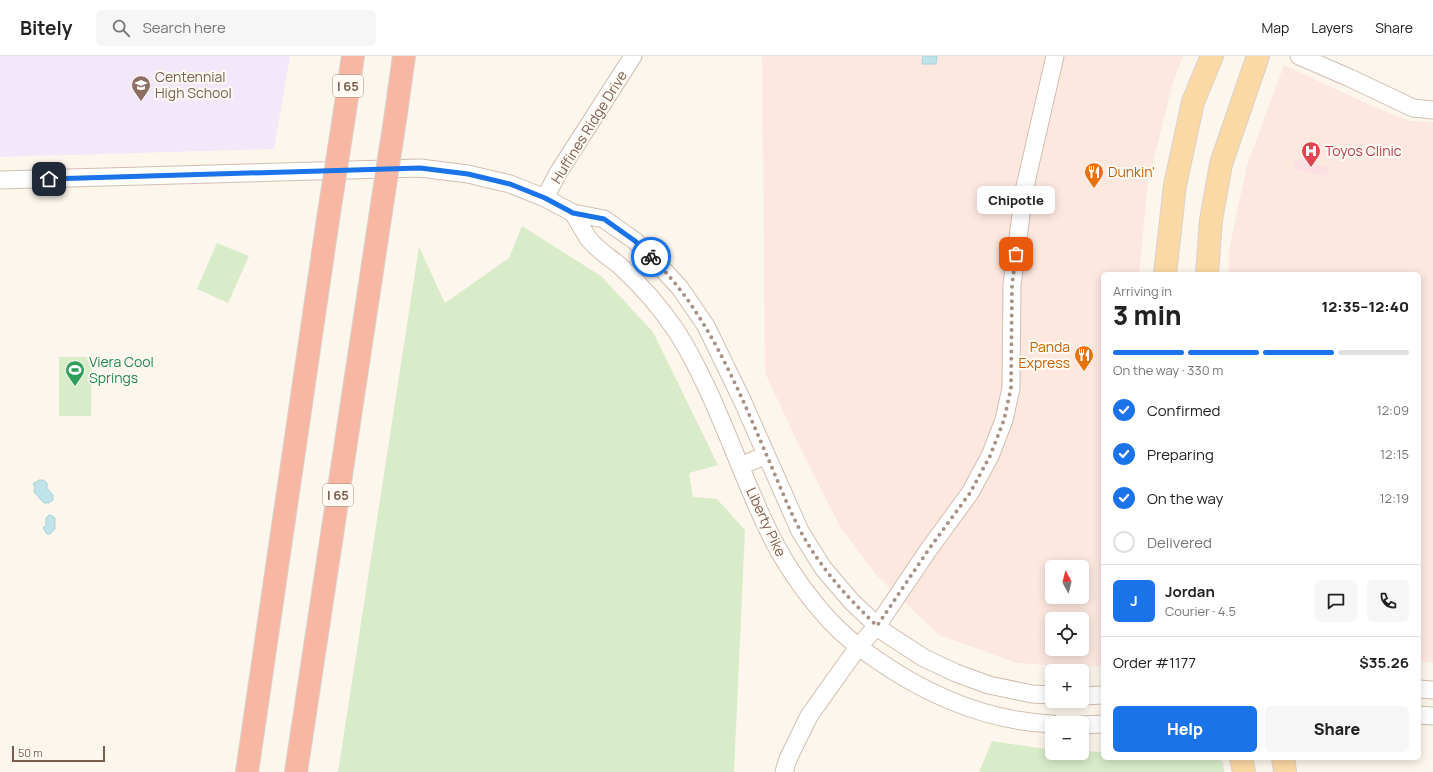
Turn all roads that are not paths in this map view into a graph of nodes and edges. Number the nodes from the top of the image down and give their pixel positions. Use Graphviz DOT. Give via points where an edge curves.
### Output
graph roads {
  1 [pos="353,56"];
  2 [pos="404,56"];
  3 [pos="633,56"];
  4 [pos="1055,56"];
  5 [pos="1212,56"];
  6 [pos="1258,56"];
  7 [pos="1299,56"];
  8 [pos="1433,110"];
  9 [pos="0,180"];
  10 [pos="545,198"];
  11 [pos="573,213"];
  12 [pos="1165,272"];
  13 [pos="1207,272"];
  14 [pos="766,455"];
  15 [pos="741,466"];
  16 [pos="877,626"];
  17 [pos="858,647"];
  18 [pos="1421,689"];
  19 [pos="1433,690"];
  20 [pos="1045,695"];
  21 [pos="1101,695"];
  22 [pos="1089,696"];
  23 [pos="1421,715"];
  24 [pos="1433,716"];
  25 [pos="1045,724"];
  26 [pos="1101,724"];
  27 [pos="1089,725"];
  28 [pos="1241,760"];
  29 [pos="1283,760"];
  30 [pos="247,772"];
  31 [pos="296,772"];
  32 [pos="784,772"];
  33 [pos="1244,772"];
  34 [pos="1286,772"];
  1 -- 30 [label="highway, I 65, bridge"];
  2 -- 31 [label="highway, I 65, bridge"];
  3 -- 10 [label="street, Huffines Ridge Drive" via="558,173"];
  4 -- 16 [label="street" via="1024,191 1012,285 1011,388 1004,420 990,456 970,493"];
  5 -- 12 [label="main road" via="1193,102 1176,177"];
  6 -- 13 [label="main road" via="1221,164 1211,220"];
  7 -- 8 [label="street" via="1413,108"];
  9 -- 10 [label="street, Liberty Pike" via="420,168 468,174 510,184"];
  10 -- 11 [label="street, Liberty Pike"];
  11 -- 14 [label="street, Liberty Pike" via="604,219 635,241 680,288 706,326"];
  11 -- 15 [label="street, Liberty Pike" via="589,239 651,298 676,332 692,359"];
  14 -- 15 [label="street"];
  14 -- 16 [label="street, Liberty Pike" via="800,531 823,568"];
  15 -- 17 [label="street, Liberty Pike" via="785,562 831,623"];
  16 -- 17 [label="street"];
  16 -- 20 [label="street, Liberty Pike" via="924,658 956,673 989,685"];
  17 -- 25 [label="street, Liberty Pike" via="900,676 945,699 1006,718"];
  17 -- 32 [label="street" via="809,716"];
  18 -- 19 [label="street"];
  21 -- 22 [label="street"];
  23 -- 24 [label="street"];
  26 -- 27 [label="street"];
  28 -- 33 [label="main road"];
  29 -- 34 [label="main road"];
}
